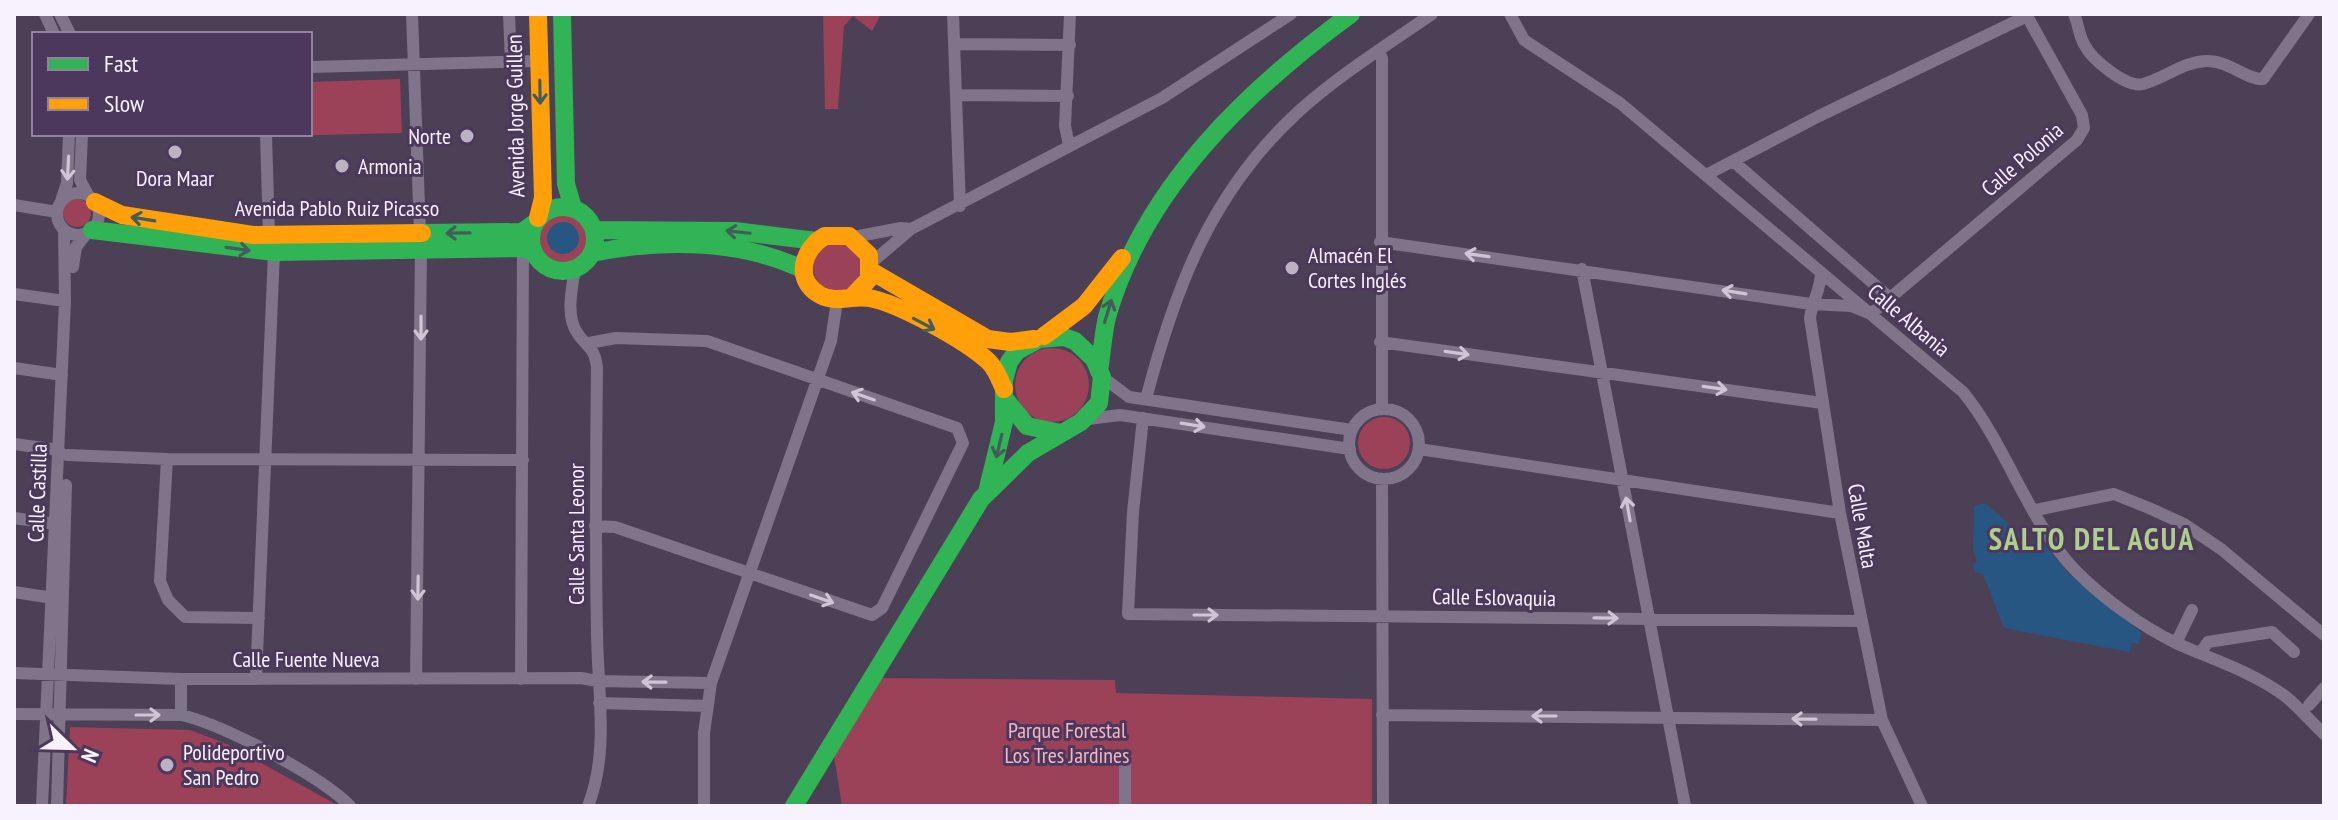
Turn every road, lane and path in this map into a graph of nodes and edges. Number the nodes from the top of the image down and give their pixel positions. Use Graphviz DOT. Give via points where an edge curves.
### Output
graph roads {
  1 [pos="60,14"];
  2 [pos="412,14"];
  3 [pos="509,14"];
  4 [pos="538,14"];
  5 [pos="562,14"];
  6 [pos="953,14"];
  7 [pos="1070,14"];
  8 [pos="1291,14"];
  9 [pos="1351,14"];
  10 [pos="1432,14"];
  11 [pos="1510,14"];
  12 [pos="2074,14"];
  13 [pos="2309,14"];
  14 [pos="69,32"];
  15 [pos="954,44"];
  16 [pos="1070,45"];
  17 [pos="1378,52"];
  18 [pos="539,61"];
  19 [pos="511,62"];
  20 [pos="414,64"];
  21 [pos="312,67"];
  22 [pos="956,95"];
  23 [pos="1068,96"];
  24 [pos="69,136"];
  25 [pos="82,136"];
  26 [pos="266,136"];
  27 [pos="1069,145"];
  28 [pos="1733,161"];
  29 [pos="1706,175"];
  30 [pos="91,198"];
  31 [pos="14,205"];
  32 [pos="59,206"];
  33 [pos="960,206"];
  34 [pos="573,208"];
  35 [pos="536,221"];
  36 [pos="911,229"];
  37 [pos="64,230"];
  38 [pos="594,230"];
  39 [pos="89,232"];
  40 [pos="854,237"];
  41 [pos="816,241"];
  42 [pos="420,242"];
  43 [pos="1380,242"];
  44 [pos="272,244"];
  45 [pos="528,250"];
  46 [pos="592,253"];
  47 [pos="1130,253"];
  48 [pos="871,267"];
  49 [pos="575,269"];
  50 [pos="1582,269"];
  51 [pos="804,270"];
  52 [pos="1821,272"];
  53 [pos="14,294"];
  54 [pos="1890,298"];
  55 [pos="844,299"];
  56 [pos="65,301"];
  57 [pos="1811,304"];
  58 [pos="1871,314"];
  59 [pos="1039,338"];
  60 [pos="1380,342"];
  61 [pos="589,343"];
  62 [pos="14,368"];
  63 [pos="1600,372"];
  64 [pos="1100,373"];
  65 [pos="62,375"];
  66 [pos="818,379"];
  67 [pos="1004,394"];
  68 [pos="1146,399"];
  69 [pos="1822,403"];
  70 [pos="1382,408"];
  71 [pos="1143,418"];
  72 [pos="1088,419"];
  73 [pos="1352,430"];
  74 [pos="1061,433"];
  75 [pos="14,444"];
  76 [pos="1350,449"];
  77 [pos="1419,449"];
  78 [pos="63,453"];
  79 [pos="167,459"];
  80 [pos="264,460"];
  81 [pos="420,460"];
  82 [pos="523,460"];
  83 [pos="1382,480"];
  84 [pos="1624,481"];
  85 [pos="987,492"];
  86 [pos="2036,510"];
  87 [pos="1840,513"];
  88 [pos="14,518"];
  89 [pos="56,524"];
  90 [pos="595,526"];
  91 [pos="749,574"];
  92 [pos="14,592"];
  93 [pos="53,598"];
  94 [pos="2192,610"];
  95 [pos="1381,616"];
  96 [pos="259,618"];
  97 [pos="1647,618"];
  98 [pos="1860,621"];
  99 [pos="2324,635"];
  100 [pos="2176,643"];
  101 [pos="2201,652"];
  102 [pos="2294,652"];
  103 [pos="14,673"];
  104 [pos="53,674"];
  105 [pos="181,679"];
  106 [pos="256,679"];
  107 [pos="416,679"];
  108 [pos="521,679"];
  109 [pos="597,681"];
  110 [pos="711,683"];
  111 [pos="2324,688"];
  112 [pos="599,703"];
  113 [pos="2309,705"];
  114 [pos="708,706"];
  115 [pos="14,714"];
  116 [pos="45,714"];
  117 [pos="59,714"];
  118 [pos="181,715"];
  119 [pos="1382,715"];
  120 [pos="1668,717"];
  121 [pos="1882,720"];
  122 [pos="2324,734"];
  123 [pos="1125,764"];
  124 [pos="42,806"];
  125 [pos="57,806"];
  126 [pos="350,806"];
  127 [pos="588,806"];
  128 [pos="704,806"];
  129 [pos="794,806"];
  130 [pos="1125,806"];
  131 [pos="1383,806"];
  132 [pos="1685,806"];
  133 [pos="1922,806"];
  1 -- 14 [label="street"];
  2 -- 20 [label="street"];
  3 -- 19 [label="street"];
  4 -- 18 [label="street, Avenida Jorge Guillen"];
  5 -- 34 [label="street" via="566,184"];
  6 -- 15 [label="street"];
  7 -- 16 [label="street"];
  8 -- 27 [label="street" via="1162,98"];
  9 -- 47 [label="street" via="1296,53 1237,108 1184,172"];
  10 -- 17 [label="street"];
  11 -- 29 [label="street, Calle Albania" via="1524,40 1590,81"];
  12 -- 13 [label="street" via="2089,51 2127,83 2139,85 2193,62 2210,61 2263,79"];
  15 -- 16 [label="street"];
  15 -- 22 [label="street"];
  16 -- 23 [label="street"];
  17 -- 43 [label="street"];
  17 -- 68 [label="street" via="1299,111 1229,192 1184,275"];
  18 -- 19 [label="street"];
  18 -- 35 [label="street, Avenida Jorge Guillen, one-way" via="543,198"];
  19 -- 20 [label="street"];
  20 -- 21 [label="street"];
  20 -- 42 [label="street"];
  22 -- 23 [label="street"];
  22 -- 33 [label="street"];
  23 -- 27 [label="street"];
  24 -- 32 [label="street, one-way" via="67,183"];
  25 -- 30 [label="street" via="80,180"];
  26 -- 44 [label="street"];
  27 -- 33 [label="street"];
  28 -- 29 [label="street, Calle Polonia"];
  28 -- 54 [label="street"];
  28 -- 54 [label="street, Calle Polonia" via="2027,16 2082,115 2084,128 2077,140"];
  29 -- 52 [label="street, Calle Albania"];
  30 -- 32 [label="street" via="74,193"];
  30 -- 39 [label="street" via="98,216"];
  44 -- 30 [label="street, Avenida Pablo Ruiz Picasso, one-way" via="122,215"];
  31 -- 32 [label="street"];
  32 -- 37 [label="street"];
  33 -- 36 [label="street"];
  34 -- 35 [label="street" via="550,209"];
  34 -- 38 [label="street"];
  35 -- 42 [label="street, Avenida Pablo Ruiz Picasso, one-way" via="522,232"];
  35 -- 45 [label="street"];
  36 -- 40 [label="street"];
  36 -- 48 [label="street"];
  37 -- 39 [label="street, Avenida Pablo Ruiz Picasso" via="75,236"];
  37 -- 56 [label="street, Calle Castilla"];
  41 -- 38 [label="street, one-way" via="735,231"];
  38 -- 46 [label="street"];
  39 -- 44 [label="street, Avenida Pablo Ruiz Picasso, one-way"];
  39 -- 78 [label="street, Calle Castilla" via="74,253"];
  40 -- 41 [label="street" via="838,233"];
  40 -- 48 [label="street" via="866,248"];
  41 -- 51 [label="street" via="806,254"];
  42 -- 44 [label="street, Avenida Pablo Ruiz Picasso"];
  42 -- 45 [label="street, Avenida Pablo Ruiz Picasso"];
  42 -- 81 [label="street, one-way"];
  50 -- 43 [label="street, one-way"];
  43 -- 60 [label="street"];
  44 -- 80 [label="street"];
  45 -- 49 [label="street" via="552,270"];
  45 -- 82 [label="street"];
  46 -- 49 [label="street"];
  46 -- 51 [label="street" via="619,247 724,247 766,254"];
  47 -- 59 [label="street" via="1117,261 1084,306"];
  64 -- 47 [label="street, one-way" via="1104,323"];
  48 -- 55 [label="street" via="865,286"];
  48 -- 59 [label="street" via="988,339"];
  49 -- 61 [label="street, Calle Santa Leonor" via="572,320 578,335"];
  57 -- 50 [label="street, one-way"];
  50 -- 63 [label="street"];
  51 -- 55 [label="street" via="814,291"];
  52 -- 57 [label="street"];
  52 -- 58 [label="street, Calle Albania"];
  53 -- 56 [label="street"];
  54 -- 58 [label="street, Calle Polonia"];
  55 -- 66 [label="street"];
  55 -- 67 [label="street, one-way" via="885,303 979,354 994,369"];
  56 -- 65 [label="street, Calle Castilla"];
  57 -- 58 [label="street" via="1851,306"];
  57 -- 69 [label="street, Calle Malta"];
  58 -- 86 [label="street, Calle Albania" via="1963,392 1985,418"];
  59 -- 64 [label="street" via="1064,337 1082,346"];
  59 -- 67 [label="street" via="1011,359"];
  60 -- 63 [label="street, one-way"];
  60 -- 70 [label="street"];
  61 -- 66 [label="street" via="616,338 707,341"];
  61 -- 90 [label="street, Calle Santa Leonor" via="597,367"];
  62 -- 65 [label="street"];
  63 -- 69 [label="street, one-way"];
  63 -- 84 [label="street"];
  64 -- 68 [label="street" via="1120,393"];
  64 -- 72 [label="street" via="1099,401"];
  65 -- 78 [label="street, Calle Castilla"];
  66 -- 91 [label="street"];
  91 -- 66 [label="street, one-way" via="868,615 880,612 962,449 961,433"];
  67 -- 74 [label="street" via="1022,424 1041,433"];
  67 -- 85 [label="street, one-way" via="1002,438"];
  68 -- 73 [label="street"];
  69 -- 87 [label="street, Calle Malta"];
  70 -- 73 [label="street" via="1359,418"];
  70 -- 77 [label="street" via="1397,410 1411,423"];
  71 -- 72 [label="street"];
  71 -- 76 [label="street, one-way"];
  71 -- 95 [label="street, Calle Eslovaquia, one-way" via="1128,614"];
  72 -- 74 [label="street"];
  73 -- 76 [label="street"];
  74 -- 85 [label="street" via="1042,443"];
  75 -- 78 [label="street"];
  76 -- 83 [label="street" via="1365,474"];
  77 -- 83 [label="street" via="1403,472"];
  77 -- 84 [label="street"];
  78 -- 79 [label="street"];
  78 -- 89 [label="street, Calle Castilla"];
  78 -- 104 [label="street, Calle Castilla"];
  79 -- 80 [label="street"];
  79 -- 96 [label="street" via="160,581 168,600 185,617"];
  80 -- 81 [label="street"];
  80 -- 96 [label="street"];
  81 -- 82 [label="street"];
  81 -- 107 [label="street, one-way"];
  82 -- 108 [label="street"];
  83 -- 95 [label="street"];
  84 -- 87 [label="street"];
  97 -- 84 [label="street, one-way"];
  85 -- 129 [label="street"];
  86 -- 99 [label="street" via="2114,494 2149,508 2221,549"];
  86 -- 100 [label="street, Calle Albania" via="2077,572 2128,614"];
  87 -- 98 [label="street, Calle Malta"];
  88 -- 89 [label="street"];
  89 -- 93 [label="street, Calle Castilla"];
  90 -- 91 [label="street" via="615,527"];
  90 -- 109 [label="street, Calle Santa Leonor"];
  91 -- 110 [label="street"];
  92 -- 93 [label="street"];
  93 -- 104 [label="street, Calle Castilla"];
  94 -- 100 [label="street"];
  95 -- 97 [label="street, Calle Eslovaquia, one-way"];
  95 -- 119 [label="street"];
  96 -- 106 [label="street"];
  97 -- 98 [label="street, Calle Eslovaquia"];
  97 -- 120 [label="street"];
  98 -- 121 [label="street, Calle Malta"];
  100 -- 101 [label="street, Calle Albania"];
  101 -- 102 [label="street" via="2208,642 2272,632"];
  101 -- 122 [label="street, Calle Albania" via="2286,697"];
  103 -- 104 [label="street, Calle Fuente Nueva"];
  104 -- 105 [label="street, Calle Fuente Nueva"];
  104 -- 116 [label="street, Calle Castilla"];
  104 -- 117 [label="street"];
  105 -- 106 [label="street, Calle Fuente Nueva"];
  105 -- 118 [label="street"];
  106 -- 107 [label="street, Calle Fuente Nueva"];
  107 -- 108 [label="street, Calle Fuente Nueva"];
  108 -- 109 [label="street, Calle Fuente Nueva"];
  110 -- 109 [label="street, Calle Fuente Nueva, one-way"];
  109 -- 112 [label="street, Calle Santa Leonor"];
  110 -- 114 [label="street"];
  111 -- 113 [label="street"];
  112 -- 114 [label="street"];
  112 -- 127 [label="street, Calle Santa Leonor" via="599,780"];
  114 -- 128 [label="street"];
  115 -- 116 [label="street"];
  116 -- 117 [label="street"];
  116 -- 124 [label="street, Calle Castilla"];
  117 -- 118 [label="street, one-way"];
  117 -- 125 [label="street"];
  118 -- 126 [label="street" via="204,720 280,760"];
  120 -- 119 [label="street, one-way"];
  119 -- 131 [label="street"];
  121 -- 120 [label="street, one-way"];
  120 -- 132 [label="street"];
  121 -- 133 [label="street, Calle Malta"];
  123 -- 130 [label="street"];
}
